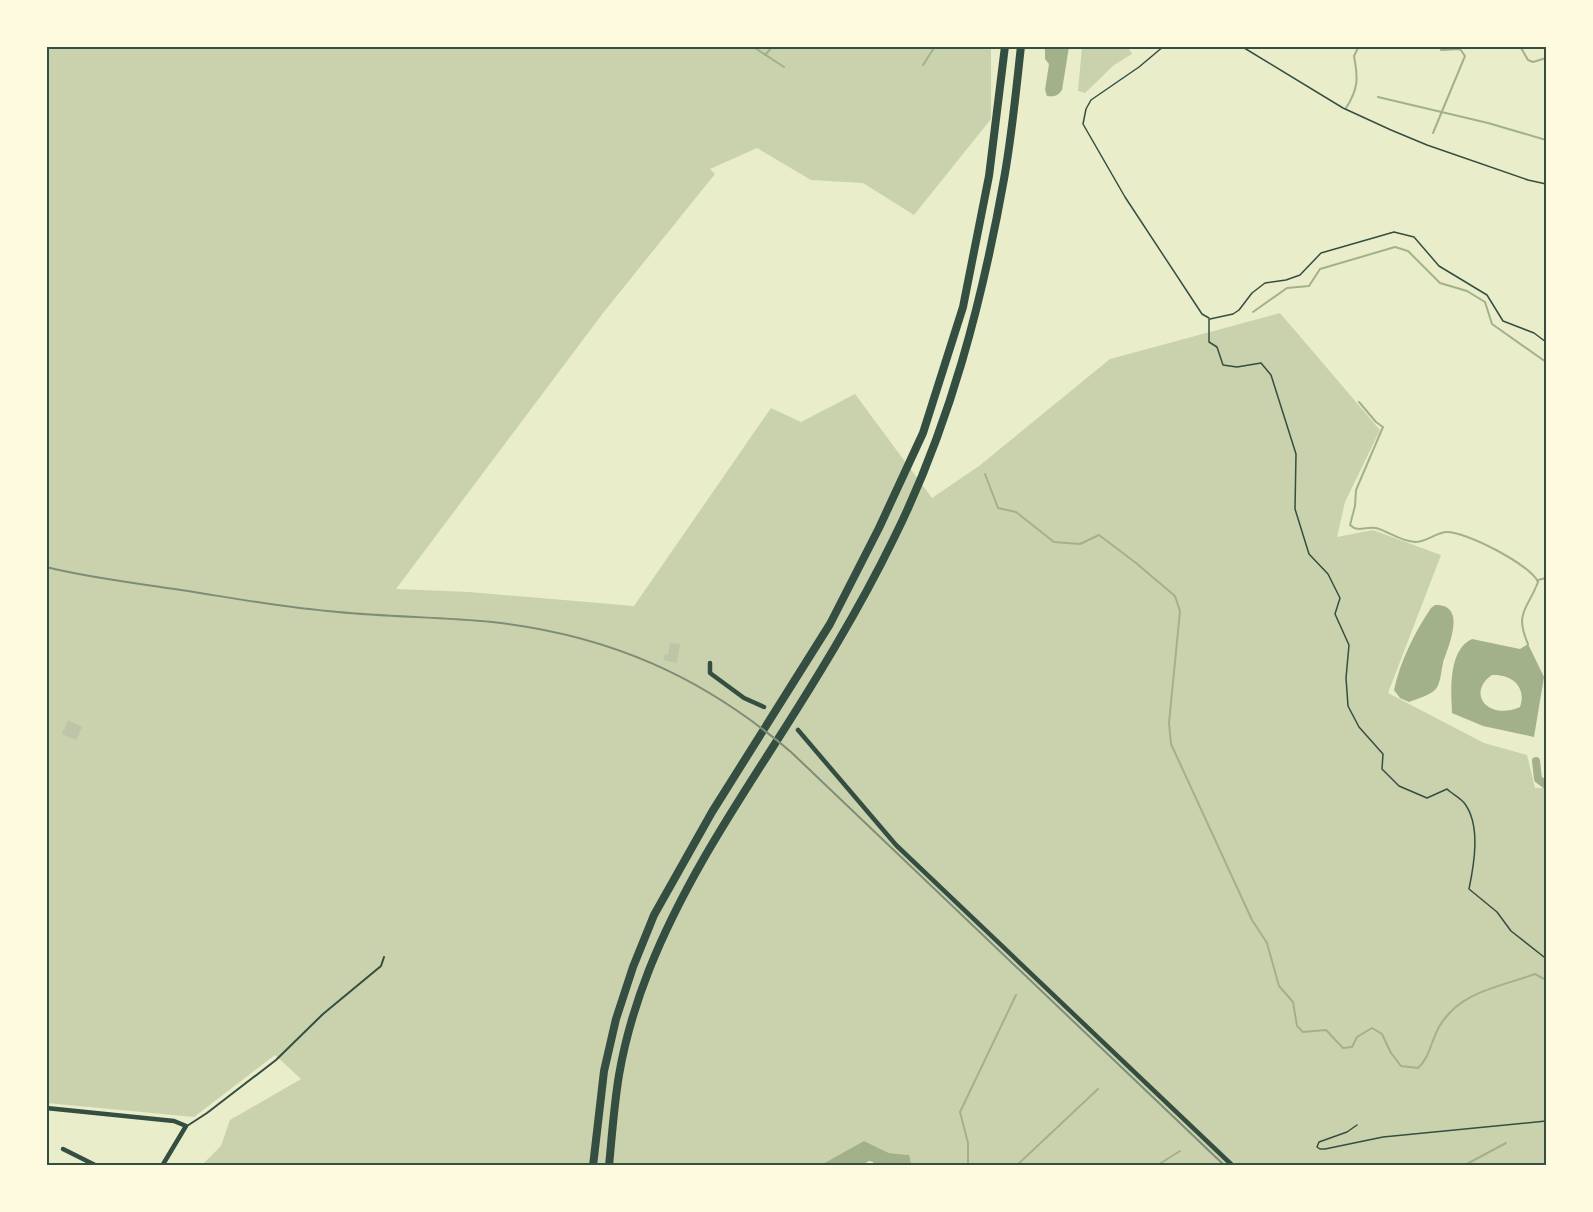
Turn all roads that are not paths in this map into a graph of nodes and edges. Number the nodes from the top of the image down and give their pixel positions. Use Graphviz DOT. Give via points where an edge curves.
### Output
graph roads {
  1 [pos="1005,46"];
  2 [pos="1020,46"];
  3 [pos="710,663"];
  4 [pos="764,707"];
  5 [pos="798,730"];
  6 [pos="384,957"];
  7 [pos="46,1108"];
  8 [pos="186,1126"];
  9 [pos="63,1149"];
  10 [pos="97,1166"];
  11 [pos="162,1166"];
  12 [pos="593,1166"];
  13 [pos="609,1166"];
  14 [pos="1233,1166"];
  1 -- 12 [label="highway" via="989,176 963,307 923,433 830,624 752,747 654,915 616,1019 604,1071"];
  2 -- 13 [label="highway" via="1005,177 977,309 938,439 895,537 848,623 714,838 669,922 648,973 619,1073"];
  3 -- 4 [label="street" via="711,673 744,698"];
  5 -- 14 [label="street" via="896,845"];
  6 -- 8 [label="lane" via="381,966 276,1060"];
  7 -- 8 [label="street" via="174,1121"];
  8 -- 11 [label="street"];
  9 -- 10 [label="street"];
}
